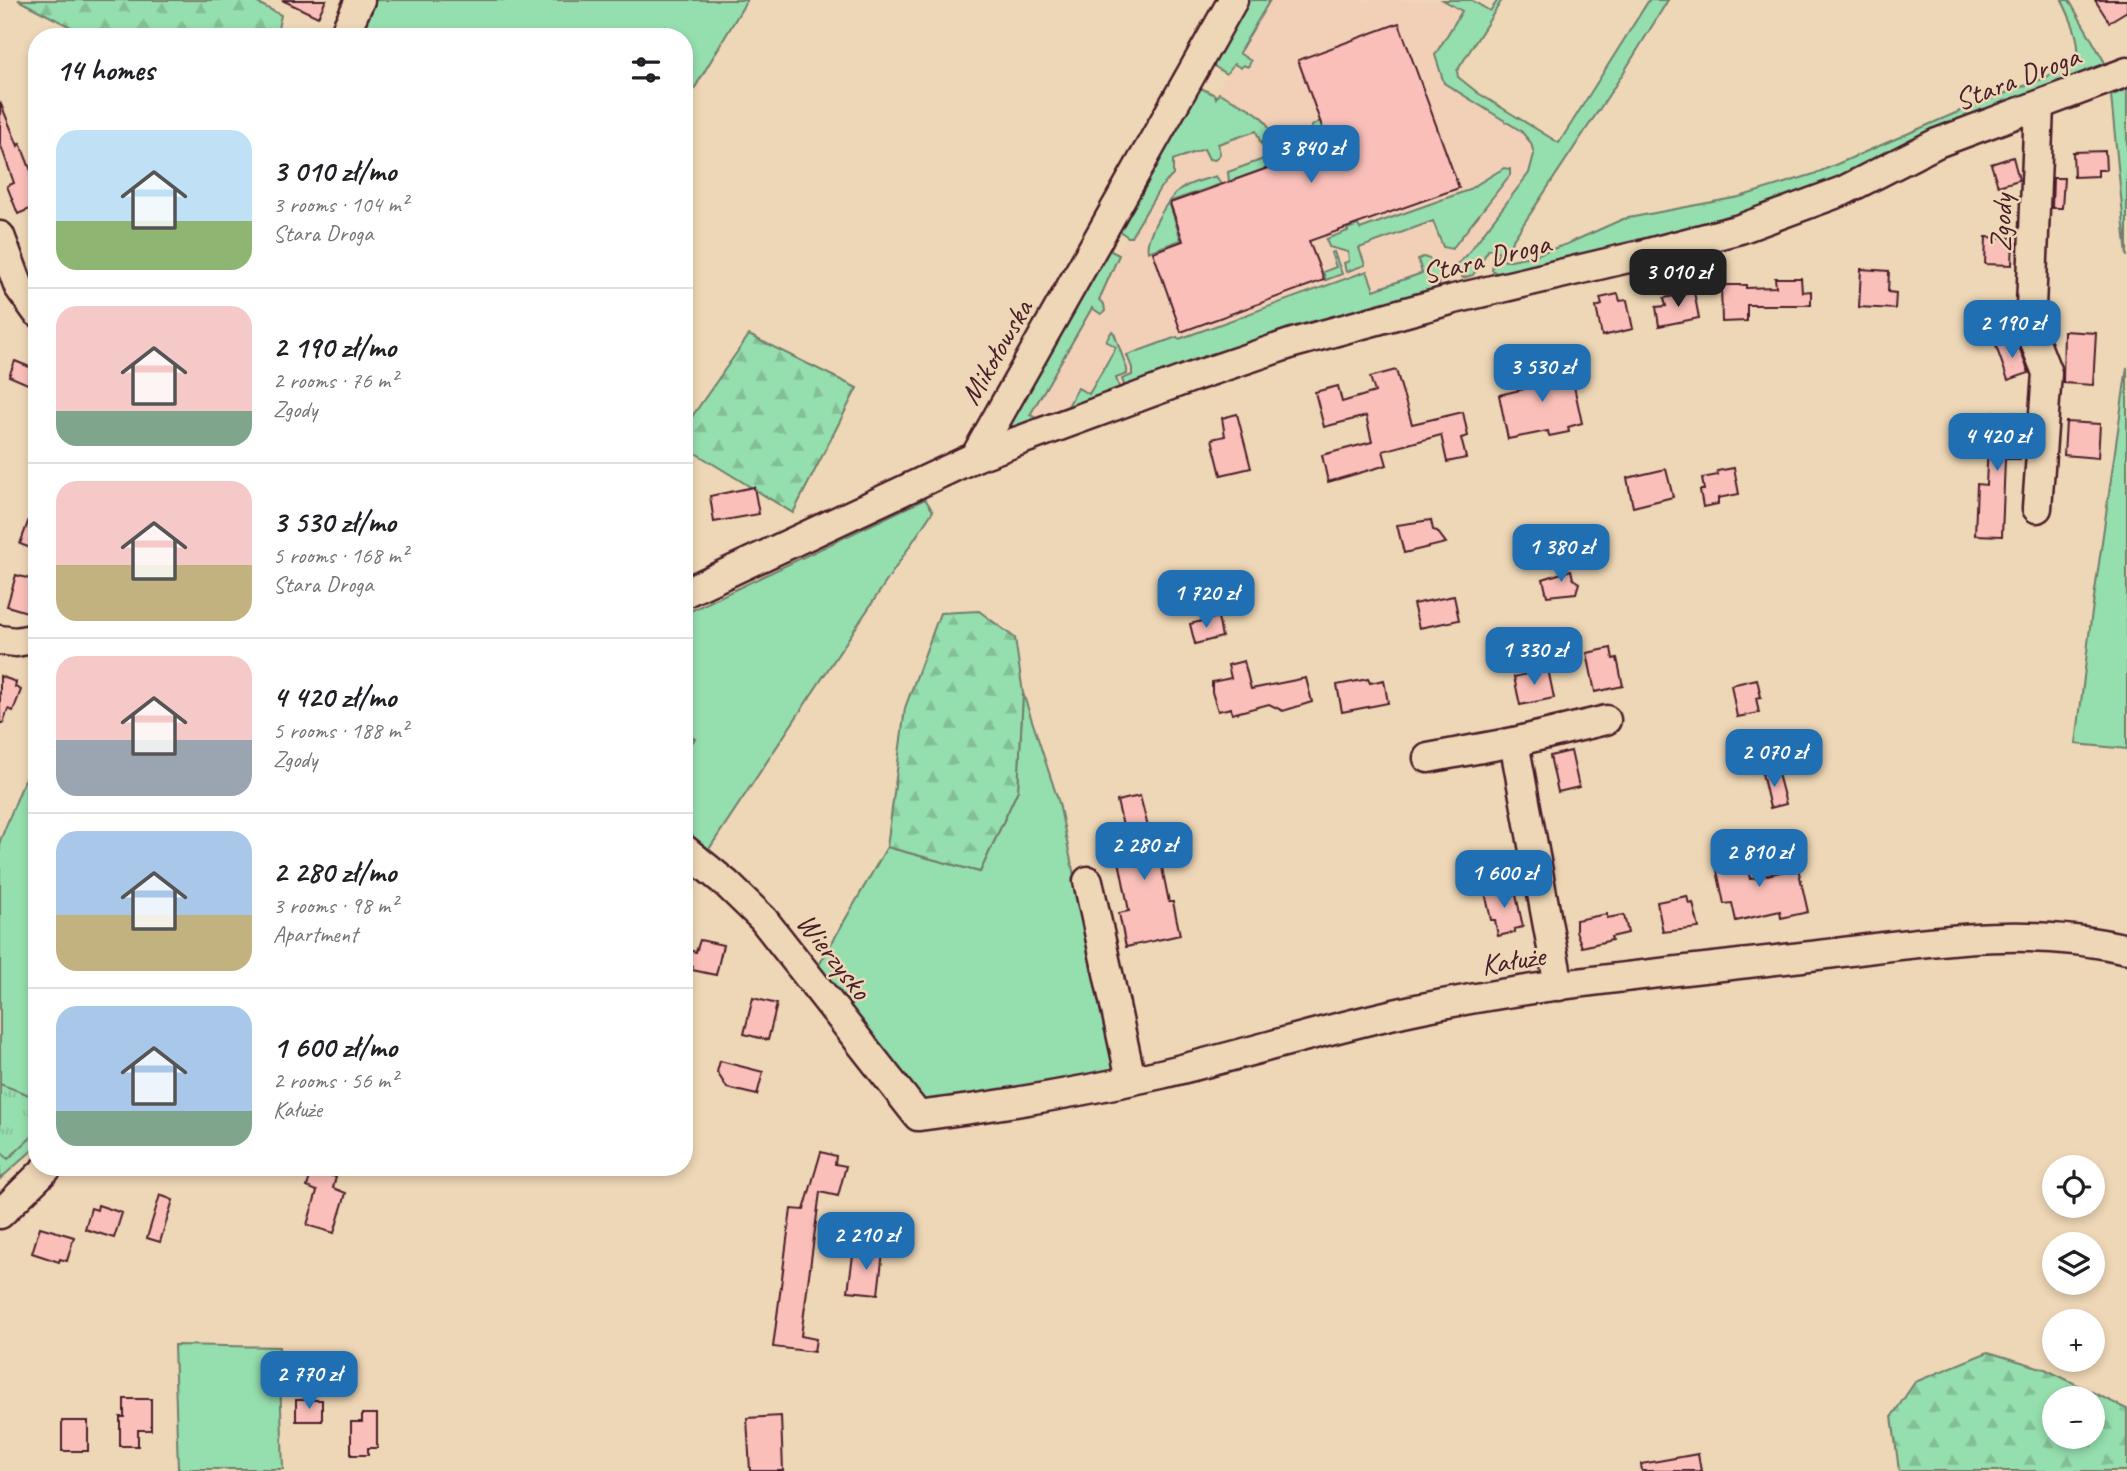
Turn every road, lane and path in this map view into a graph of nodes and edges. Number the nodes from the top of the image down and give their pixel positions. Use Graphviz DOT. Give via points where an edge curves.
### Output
graph roads {
  1 [pos="360,0"];
  2 [pos="1233,0"];
  3 [pos="347,28"];
  4 [pos="2127,72"];
  5 [pos="2039,106"];
  6 [pos="0,236"];
  7 [pos="28,300"];
  8 [pos="975,457"];
  9 [pos="2037,508"];
  10 [pos="693,589"];
  11 [pos="0,640"];
  12 [pos="28,640"];
  13 [pos="1606,720"];
  14 [pos="1514,742"];
  15 [pos="1428,758"];
  16 [pos="693,856"];
  17 [pos="1088,880"];
  18 [pos="2127,949"];
  19 [pos="1559,986"];
  20 [pos="1131,1079"];
  21 [pos="918,1116"];
  22 [pos="39,1176"];
  23 [pos="0,1214"];
  1 -- 3 [label="street"];
  2 -- 8 [label="street, Mikołowska"];
  4 -- 5 [label="street, Stara Droga"];
  5 -- 8 [label="street, Stara Droga" via="1937,143 1843,191 1740,229 1293,343"];
  5 -- 9 [label="street, Zgody" via="2031,308 2032,335 2047,373"];
  6 -- 7 [label="street"];
  8 -- 10 [label="street"];
  11 -- 12 [label="street"];
  13 -- 14 [label="street"];
  14 -- 15 [label="street"];
  14 -- 19 [label="street"];
  16 -- 21 [label="street, Wierzysko" via="763,919"];
  17 -- 20 [label="street"];
  18 -- 19 [label="street, Kałuże" via="2036,938 1951,940"];
  19 -- 20 [label="street, Kałuże" via="1417,1009"];
  20 -- 21 [label="street, Kałuże"];
  22 -- 23 [label="street"];
}
